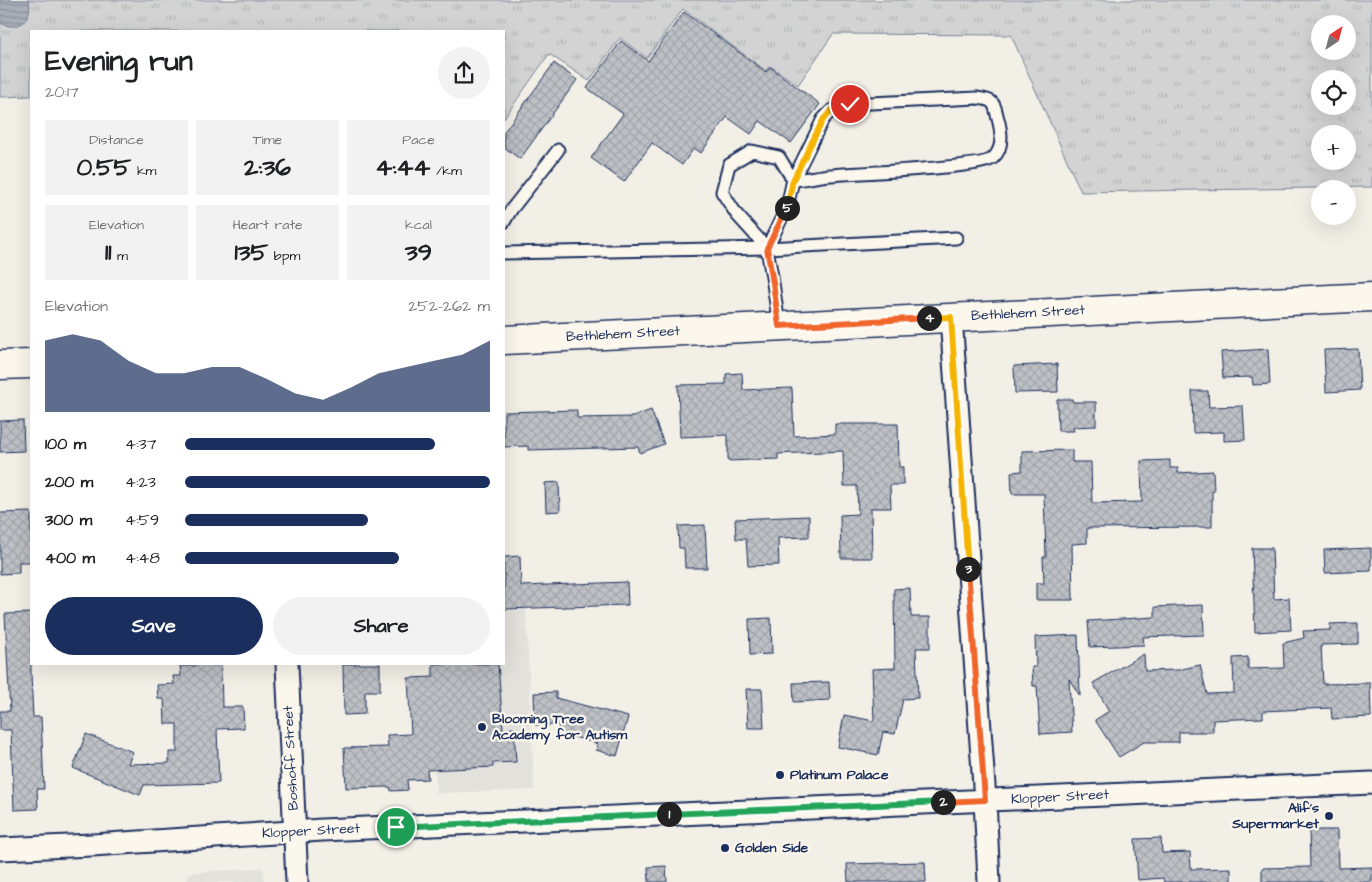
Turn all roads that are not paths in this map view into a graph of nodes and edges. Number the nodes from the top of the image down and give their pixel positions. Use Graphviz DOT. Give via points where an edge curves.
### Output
graph roads {
  1 [pos="558,150"];
  2 [pos="793,180"];
  3 [pos="505,220"];
  4 [pos="956,238"];
  5 [pos="767,248"];
  6 [pos="505,253"];
  7 [pos="1372,297"];
  8 [pos="951,317"];
  9 [pos="779,326"];
  10 [pos="505,340"];
  11 [pos="30,364"];
  12 [pos="0,365"];
  13 [pos="287,665"];
  14 [pos="1372,783"];
  15 [pos="985,800"];
  16 [pos="295,832"];
  17 [pos="0,849"];
  18 [pos="297,882"];
  19 [pos="989,882"];
  1 -- 3 [label="lane"];
  2 -- 2 [label="lane" via="990,160 1001,144 995,107 988,99 977,98 850,104 832,110 823,120"];
  2 -- 5 [label="lane" via="787,207"];
  2 -- 5 [label="lane" via="779,157 752,151 729,165 722,192 737,215"];
  4 -- 5 [label="lane"];
  5 -- 6 [label="lane"];
  5 -- 9 [label="lane"];
  7 -- 8 [label="main road, Bethlehem Street"];
  8 -- 9 [label="main road, Bethlehem Street"];
  8 -- 15 [label="street"];
  9 -- 10 [label="main road, Bethlehem Street"];
  11 -- 12 [label="main road"];
  13 -- 16 [label="street, Boshoff Street"];
  14 -- 15 [label="street, Klopper Street"];
  15 -- 16 [label="street, Klopper Street"];
  15 -- 19 [label="street"];
  16 -- 17 [label="street, Klopper Street"];
  16 -- 18 [label="street, Boshoff Street"];
}
